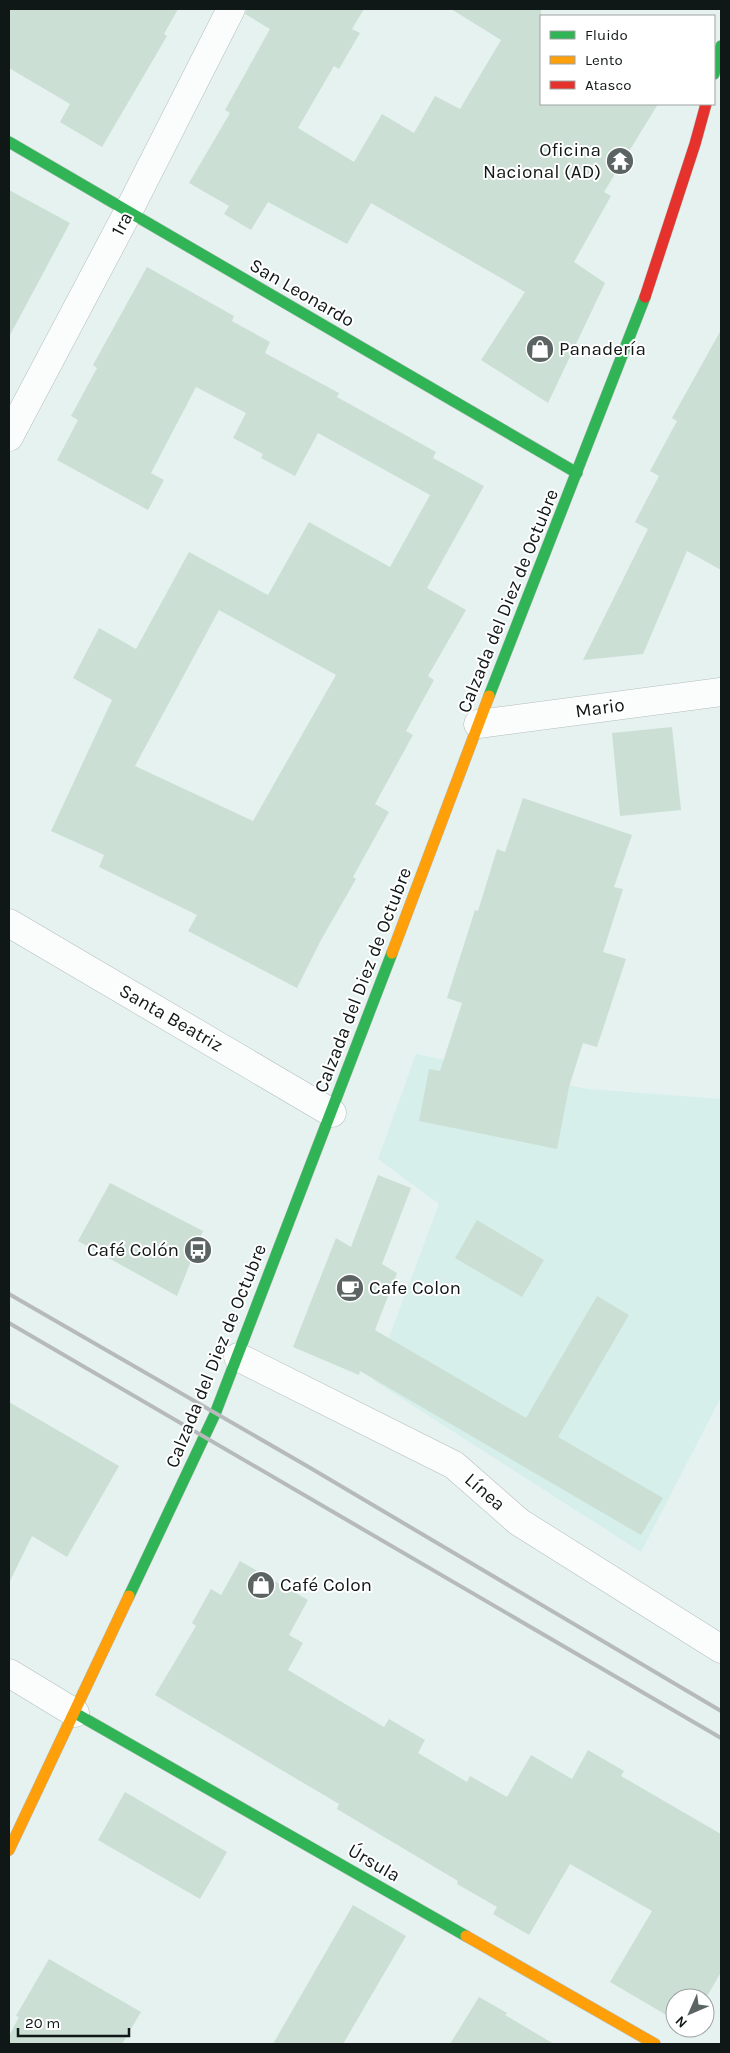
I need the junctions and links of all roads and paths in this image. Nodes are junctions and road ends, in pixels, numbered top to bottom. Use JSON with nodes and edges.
{"nodes":[{"id":1,"x":231,"y":9,"type":"edge"},
{"id":2,"x":721,"y":46,"type":"edge"},
{"id":3,"x":715,"y":70,"type":"edge"},
{"id":4,"x":706,"y":105,"type":"edge"},
{"id":5,"x":9,"y":142,"type":"edge"},
{"id":6,"x":128,"y":212,"type":"junction"},
{"id":7,"x":9,"y":437,"type":"edge"},
{"id":8,"x":577,"y":473,"type":"junction"},
{"id":9,"x":721,"y":692,"type":"edge"},
{"id":10,"x":478,"y":724,"type":"junction"},
{"id":11,"x":9,"y":922,"type":"edge"},
{"id":12,"x":332,"y":1113,"type":"junction"},
{"id":13,"x":238,"y":1357,"type":"junction"},
{"id":14,"x":721,"y":1649,"type":"edge"},
{"id":15,"x":9,"y":1673,"type":"edge"},
{"id":16,"x":75,"y":1713,"type":"junction"},
{"id":17,"x":9,"y":1850,"type":"edge"},
{"id":18,"x":655,"y":2044,"type":"edge"}],
"edges":[{"from":1,"to":6,"type":"street","name":"1ra"},
{"from":2,"to":3,"type":"main road"},
{"from":4,"to":8,"type":"main road","name":"Calzada del Diez de Octubre"},
{"from":5,"to":6,"type":"main road","name":"San Leonardo"},
{"from":6,"to":7,"type":"street","name":"1ra"},
{"from":6,"to":8,"type":"main road","name":"San Leonardo"},
{"from":8,"to":10,"type":"main road","name":"Calzada del Diez de Octubre"},
{"from":9,"to":10,"type":"street","name":"Mario"},
{"from":10,"to":12,"type":"main road","name":"Calzada del Diez de Octubre"},
{"from":11,"to":12,"type":"street","name":"Santa Beatriz"},
{"from":12,"to":13,"type":"main road","name":"Calzada del Diez de Octubre"},
{"from":13,"to":14,"type":"street","name":"Línea"},
{"from":13,"to":16,"type":"main road","name":"Calzada del Diez de Octubre"},
{"from":15,"to":16,"type":"street"},
{"from":16,"to":17,"type":"main road","name":"Calzada del Diez de Octubre"},
{"from":16,"to":18,"type":"main road","name":"Úrsula"}]}
